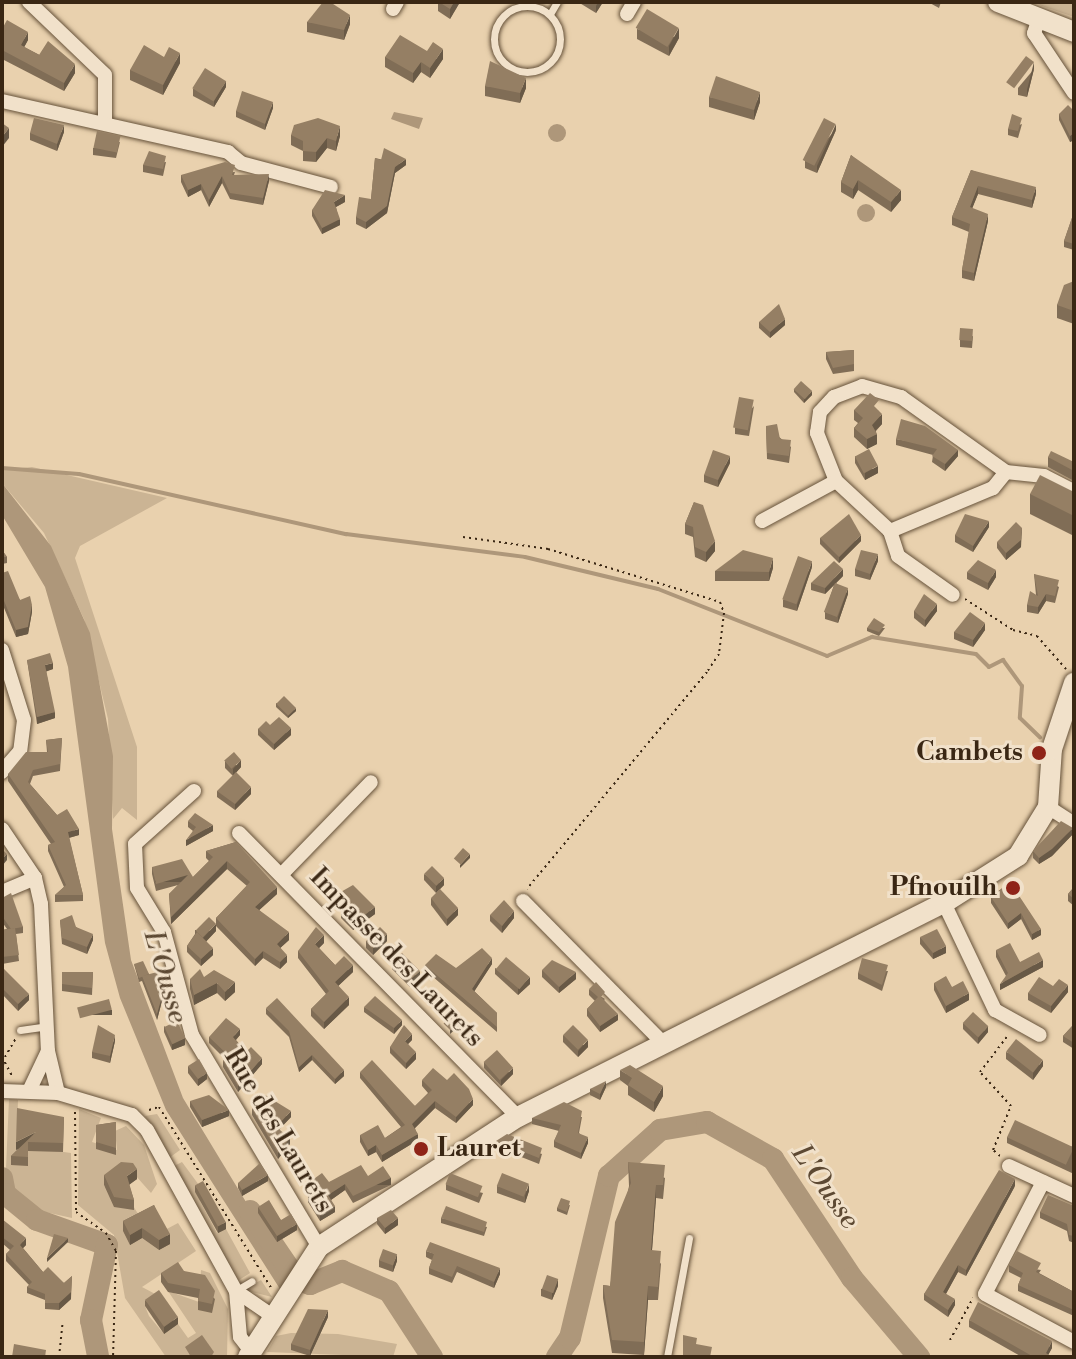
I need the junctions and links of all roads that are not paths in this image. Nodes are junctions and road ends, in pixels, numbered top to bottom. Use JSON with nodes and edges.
{"nodes":[{"id":1,"x":29,"y":2,"type":"edge"},
{"id":2,"x":557,"y":2,"type":"edge"},
{"id":3,"x":998,"y":2,"type":"edge"},
{"id":4,"x":550,"y":14,"type":"junction"},
{"id":5,"x":1038,"y":21,"type":"junction"},
{"id":6,"x":1074,"y":32,"type":"edge"},
{"id":7,"x":1074,"y":93,"type":"edge"},
{"id":8,"x":2,"y":101,"type":"edge"},
{"id":9,"x":105,"y":121,"type":"junction"},
{"id":10,"x":331,"y":187,"type":"dead end"},
{"id":11,"x":1006,"y":472,"type":"junction"},
{"id":12,"x":836,"y":481,"type":"junction"},
{"id":13,"x":1074,"y":491,"type":"edge"},
{"id":14,"x":762,"y":521,"type":"dead end"},
{"id":15,"x":890,"y":531,"type":"junction"},
{"id":16,"x":953,"y":595,"type":"road end"},
{"id":17,"x":2,"y":650,"type":"edge"},
{"id":18,"x":1074,"y":681,"type":"edge"},
{"id":19,"x":2,"y":772,"type":"edge"},
{"id":20,"x":371,"y":782,"type":"dead end"},
{"id":21,"x":194,"y":791,"type":"dead end"},
{"id":22,"x":1048,"y":807,"type":"junction"},
{"id":23,"x":1074,"y":824,"type":"edge"},
{"id":24,"x":2,"y":829,"type":"edge"},
{"id":25,"x":239,"y":833,"type":"dead end"},
{"id":26,"x":281,"y":875,"type":"junction"},
{"id":27,"x":35,"y":878,"type":"junction"},
{"id":28,"x":2,"y":892,"type":"edge"},
{"id":29,"x":523,"y":901,"type":"road end"},
{"id":30,"x":944,"y":903,"type":"junction"},
{"id":31,"x":47,"y":1026,"type":"junction"},
{"id":32,"x":20,"y":1030,"type":"road end"},
{"id":33,"x":1040,"y":1035,"type":"dead end"},
{"id":34,"x":663,"y":1043,"type":"junction"},
{"id":35,"x":48,"y":1051,"type":"junction"},
{"id":36,"x":15,"y":1091,"type":"edge"},
{"id":37,"x":58,"y":1093,"type":"junction"},
{"id":38,"x":518,"y":1117,"type":"junction"},
{"id":39,"x":1009,"y":1166,"type":"road end"},
{"id":40,"x":1043,"y":1182,"type":"junction"},
{"id":41,"x":1074,"y":1196,"type":"edge"},
{"id":42,"x":689,"y":1238,"type":"dead end"},
{"id":43,"x":319,"y":1247,"type":"junction"},
{"id":44,"x":252,"y":1281,"type":"dead end"},
{"id":45,"x":236,"y":1291,"type":"junction"},
{"id":46,"x":279,"y":1302,"type":"junction"},
{"id":47,"x":1074,"y":1342,"type":"edge"},
{"id":48,"x":249,"y":1354,"type":"edge"},
{"id":49,"x":667,"y":1357,"type":"edge"}],
"edges":[{"from":1,"to":9,"type":"street"},
{"from":2,"to":4,"type":"lane"},
{"from":3,"to":5,"type":"street"},
{"from":4,"to":4,"type":"lane"},
{"from":5,"to":6,"type":"street"},
{"from":5,"to":7,"type":"street"},
{"from":8,"to":9,"type":"street"},
{"from":9,"to":10,"type":"street"},
{"from":11,"to":12,"type":"street"},
{"from":11,"to":13,"type":"street"},
{"from":11,"to":15,"type":"street"},
{"from":12,"to":14,"type":"street"},
{"from":12,"to":15,"type":"street"},
{"from":15,"to":16,"type":"street"},
{"from":17,"to":19,"type":"street"},
{"from":18,"to":22,"type":"street"},
{"from":20,"to":26,"type":"street"},
{"from":21,"to":43,"type":"street","name":"Rue des Laurets"},
{"from":22,"to":23,"type":"street"},
{"from":22,"to":30,"type":"street"},
{"from":24,"to":27,"type":"street"},
{"from":25,"to":26,"type":"street","name":"Impasse des Laurets"},
{"from":26,"to":38,"type":"street","name":"Impasse des Laurets"},
{"from":27,"to":28,"type":"street"},
{"from":27,"to":31,"type":"street"},
{"from":29,"to":34,"type":"street"},
{"from":30,"to":33,"type":"street"},
{"from":30,"to":34,"type":"street"},
{"from":31,"to":32,"type":"lane"},
{"from":31,"to":35,"type":"street"},
{"from":34,"to":38,"type":"street"},
{"from":35,"to":36,"type":"street"},
{"from":35,"to":37,"type":"street"},
{"from":36,"to":37,"type":"street"},
{"from":37,"to":45,"type":"street"},
{"from":38,"to":43,"type":"street"},
{"from":39,"to":40,"type":"street"},
{"from":40,"to":41,"type":"street"},
{"from":40,"to":47,"type":"street"},
{"from":42,"to":49,"type":"lane"},
{"from":43,"to":46,"type":"street"},
{"from":44,"to":45,"type":"lane"},
{"from":45,"to":46,"type":"street"},
{"from":45,"to":48,"type":"street"},
{"from":46,"to":48,"type":"street"}]}
